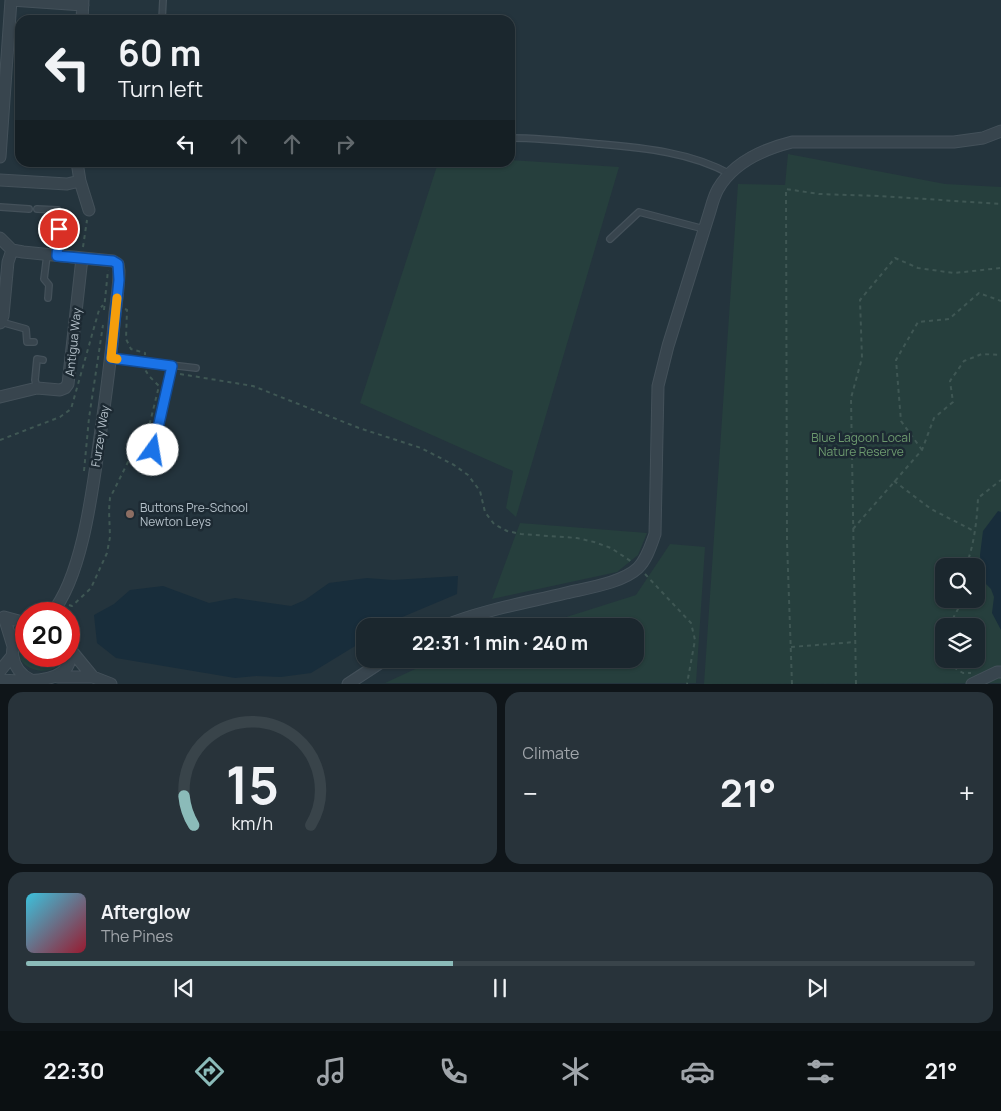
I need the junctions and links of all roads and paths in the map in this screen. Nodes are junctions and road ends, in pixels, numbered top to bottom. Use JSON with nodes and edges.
{"nodes":[{"id":1,"x":12,"y":0,"type":"edge"},
{"id":2,"x":163,"y":0,"type":"edge"},
{"id":3,"x":83,"y":2,"type":"edge"},
{"id":4,"x":82,"y":15,"type":"edge"},
{"id":5,"x":162,"y":15,"type":"edge"},
{"id":6,"x":3,"y":86,"type":"edge"},
{"id":7,"x":1001,"y":131,"type":"edge"},
{"id":8,"x":515,"y":138,"type":"edge"},
{"id":9,"x":0,"y":157,"type":"edge"},
{"id":10,"x":78,"y":167,"type":"edge"},
{"id":11,"x":730,"y":174,"type":"junction"},
{"id":12,"x":0,"y":180,"type":"edge"},
{"id":13,"x":80,"y":181,"type":"junction"},
{"id":14,"x":1001,"y":204,"type":"edge"},
{"id":15,"x":0,"y":207,"type":"edge"},
{"id":16,"x":29,"y":209,"type":"dead end"},
{"id":17,"x":37,"y":209,"type":"dead end"},
{"id":18,"x":89,"y":210,"type":"joint"},
{"id":19,"x":704,"y":229,"type":"junction"},
{"id":20,"x":0,"y":238,"type":"edge"},
{"id":21,"x":610,"y":239,"type":"dead end"},
{"id":22,"x":12,"y":250,"type":"junction"},
{"id":23,"x":52,"y":255,"type":"junction"},
{"id":24,"x":82,"y":258,"type":"junction"},
{"id":25,"x":113,"y":262,"type":"junction"},
{"id":26,"x":1001,"y":268,"type":"edge"},
{"id":27,"x":3,"y":288,"type":"edge"},
{"id":28,"x":48,"y":298,"type":"dead end"},
{"id":29,"x":1001,"y":301,"type":"edge"},
{"id":30,"x":116,"y":311,"type":"junction"},
{"id":31,"x":1,"y":322,"type":"edge"},
{"id":32,"x":103,"y":322,"type":"dead end"},
{"id":33,"x":34,"y":342,"type":"dead end"},
{"id":34,"x":1001,"y":355,"type":"edge"},
{"id":35,"x":111,"y":358,"type":"junction"},
{"id":36,"x":43,"y":360,"type":"dead end"},
{"id":37,"x":144,"y":365,"type":"junction"},
{"id":38,"x":172,"y":366,"type":"junction"},
{"id":39,"x":196,"y":368,"type":"dead end"},
{"id":40,"x":150,"y":369,"type":"dead end"},
{"id":41,"x":171,"y":373,"type":"junction"},
{"id":42,"x":37,"y":388,"type":"junction"},
{"id":43,"x":0,"y":398,"type":"edge"},
{"id":44,"x":922,"y":450,"type":"junction"},
{"id":45,"x":140,"y":463,"type":"junction"},
{"id":46,"x":149,"y":465,"type":"joint"},
{"id":47,"x":84,"y":473,"type":"dead end"},
{"id":48,"x":1001,"y":480,"type":"edge"},
{"id":49,"x":894,"y":481,"type":"junction"},
{"id":50,"x":852,"y":529,"type":"junction"},
{"id":51,"x":974,"y":531,"type":"junction"},
{"id":52,"x":515,"y":534,"type":"dead end"},
{"id":53,"x":969,"y":558,"type":"edge"},
{"id":54,"x":63,"y":602,"type":"edge"},
{"id":55,"x":76,"y":602,"type":"edge"},
{"id":56,"x":2,"y":615,"type":"edge"},
{"id":57,"x":467,"y":618,"type":"edge"},
{"id":58,"x":15,"y":619,"type":"edge"},
{"id":59,"x":855,"y":642,"type":"junction"},
{"id":60,"x":15,"y":644,"type":"edge"},
{"id":61,"x":791,"y":647,"type":"junction"},
{"id":62,"x":13,"y":651,"type":"junction"},
{"id":63,"x":80,"y":659,"type":"edge"},
{"id":64,"x":66,"y":667,"type":"edge"},
{"id":65,"x":372,"y":668,"type":"edge"},
{"id":66,"x":955,"y":668,"type":"edge"},
{"id":67,"x":0,"y":671,"type":"edge"},
{"id":68,"x":1001,"y":672,"type":"edge"},
{"id":69,"x":58,"y":677,"type":"junction"},
{"id":70,"x":93,"y":677,"type":"junction"},
{"id":71,"x":972,"y":678,"type":"edge"},
{"id":72,"x":0,"y":680,"type":"edge"},
{"id":73,"x":33,"y":681,"type":"junction"},
{"id":74,"x":111,"y":684,"type":"edge"},
{"id":75,"x":348,"y":684,"type":"edge"},
{"id":76,"x":792,"y":684,"type":"edge"},
{"id":77,"x":856,"y":684,"type":"edge"}],
"edges":[{"from":1,"to":3,"type":"street"},
{"from":1,"to":6,"type":"street"},
{"from":2,"to":5,"type":"lane"},
{"from":3,"to":4,"type":"street"},
{"from":6,"to":9,"type":"street"},
{"from":7,"to":11,"type":"street"},
{"from":8,"to":11,"type":"lane"},
{"from":10,"to":13,"type":"street"},
{"from":11,"to":19,"type":"street"},
{"from":12,"to":13,"type":"street"},
{"from":13,"to":18,"type":"street"},
{"from":14,"to":61,"type":"path"},
{"from":15,"to":16,"type":"lane"},
{"from":17,"to":23,"type":"lane"},
{"from":18,"to":24,"type":"path"},
{"from":19,"to":21,"type":"lane"},
{"from":19,"to":57,"type":"street"},
{"from":20,"to":22,"type":"street"},
{"from":22,"to":23,"type":"street"},
{"from":22,"to":27,"type":"street"},
{"from":23,"to":24,"type":"street"},
{"from":23,"to":28,"type":"lane"},
{"from":24,"to":25,"type":"street"},
{"from":24,"to":42,"type":"street","name":"Antigua Way"},
{"from":25,"to":30,"type":"street","name":"Furzey Way"},
{"from":25,"to":30,"type":"path"},
{"from":26,"to":50,"type":"path"},
{"from":27,"to":31,"type":"street"},
{"from":29,"to":44,"type":"path"},
{"from":30,"to":35,"type":"street","name":"Furzey Way"},
{"from":30,"to":37,"type":"path"},
{"from":31,"to":33,"type":"lane"},
{"from":32,"to":47,"type":"path"},
{"from":34,"to":44,"type":"path"},
{"from":35,"to":37,"type":"lane"},
{"from":35,"to":54,"type":"street","name":"Furzey Way"},
{"from":36,"to":42,"type":"lane"},
{"from":37,"to":38,"type":"lane"},
{"from":37,"to":40,"type":"path"},
{"from":37,"to":45,"type":"path"},
{"from":38,"to":39,"type":"lane"},
{"from":38,"to":41,"type":"lane"},
{"from":41,"to":46,"type":"lane"},
{"from":41,"to":52,"type":"path"},
{"from":42,"to":43,"type":"street","name":"Antigua Way"},
{"from":44,"to":49,"type":"path"},
{"from":45,"to":46,"type":"path"},
{"from":45,"to":55,"type":"path"},
{"from":48,"to":51,"type":"path"},
{"from":49,"to":50,"type":"path"},
{"from":49,"to":51,"type":"path"},
{"from":50,"to":59,"type":"path"},
{"from":51,"to":53,"type":"path"},
{"from":56,"to":58,"type":"street"},
{"from":56,"to":62,"type":"street"},
{"from":59,"to":61,"type":"path"},
{"from":59,"to":77,"type":"path"},
{"from":60,"to":62,"type":"street"},
{"from":61,"to":76,"type":"path"},
{"from":62,"to":67,"type":"street"},
{"from":62,"to":73,"type":"street"},
{"from":63,"to":70,"type":"street"},
{"from":64,"to":69,"type":"street"},
{"from":65,"to":75,"type":"street"},
{"from":66,"to":71,"type":"path"},
{"from":68,"to":71,"type":"street"},
{"from":69,"to":70,"type":"street"},
{"from":69,"to":73,"type":"street"},
{"from":70,"to":74,"type":"street"},
{"from":72,"to":73,"type":"street"}]}
